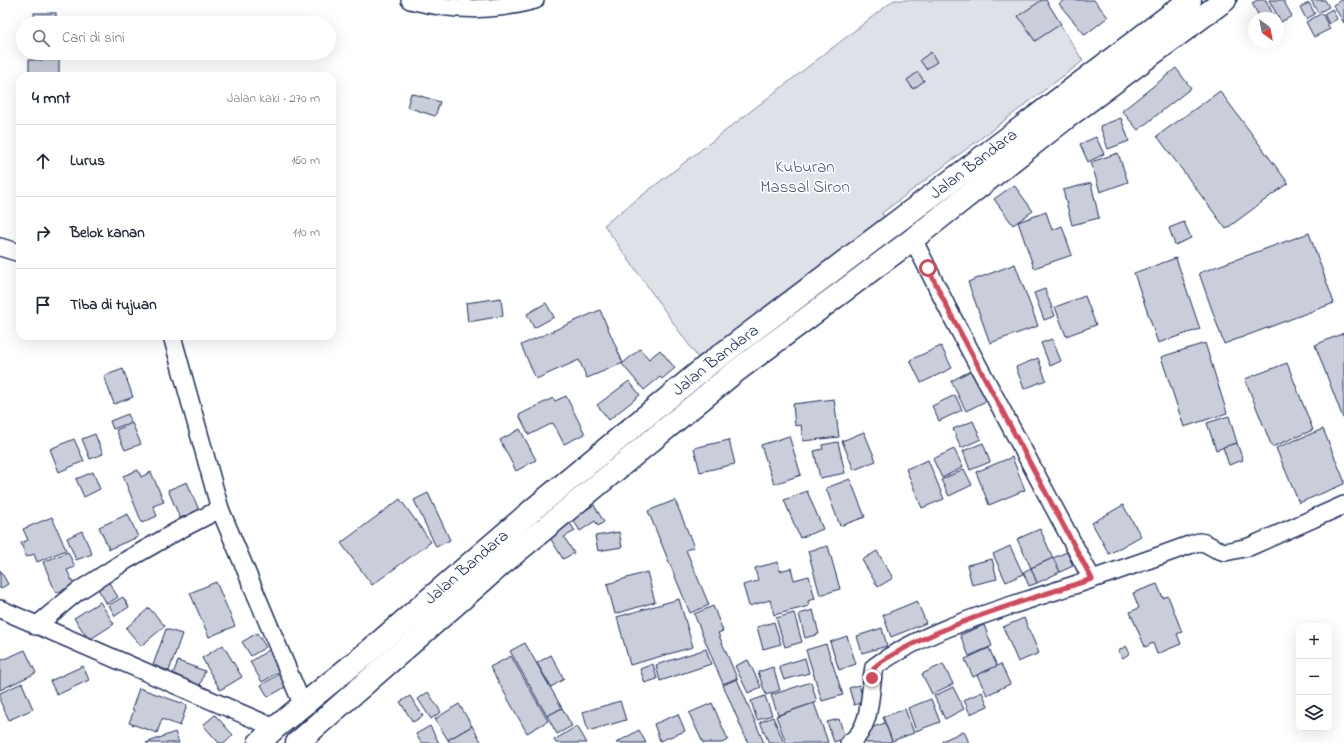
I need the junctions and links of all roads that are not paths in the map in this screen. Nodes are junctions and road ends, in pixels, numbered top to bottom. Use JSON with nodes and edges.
{"nodes":[{"id":1,"x":410,"y":0,"type":"edge"},
{"id":2,"x":535,"y":0,"type":"edge"},
{"id":3,"x":1190,"y":0,"type":"edge"},
{"id":4,"x":1225,"y":0,"type":"edge"},
{"id":5,"x":913,"y":239,"type":"junction"},
{"id":6,"x":0,"y":247,"type":"edge"},
{"id":7,"x":16,"y":252,"type":"edge"},
{"id":8,"x":173,"y":340,"type":"edge"},
{"id":9,"x":1344,"y":505,"type":"edge"},
{"id":10,"x":220,"y":508,"type":"junction"},
{"id":11,"x":1092,"y":579,"type":"junction"},
{"id":12,"x":0,"y":609,"type":"edge"},
{"id":13,"x":36,"y":626,"type":"junction"},
{"id":14,"x":375,"y":660,"type":"junction"},
{"id":15,"x":303,"y":706,"type":"junction"},
{"id":16,"x":275,"y":728,"type":"junction"},
{"id":17,"x":259,"y":743,"type":"edge"},
{"id":18,"x":297,"y":743,"type":"edge"},
{"id":19,"x":849,"y":743,"type":"edge"}],
"edges":[{"from":1,"to":2,"type":"street"},
{"from":3,"to":14,"type":"highway","name":"Jalan Bandara"},
{"from":4,"to":5,"type":"highway","name":"Jalan Bandara"},
{"from":5,"to":11,"type":"street"},
{"from":5,"to":14,"type":"highway","name":"Jalan Bandara"},
{"from":6,"to":7,"type":"street"},
{"from":8,"to":10,"type":"street"},
{"from":9,"to":11,"type":"street"},
{"from":10,"to":13,"type":"street"},
{"from":10,"to":15,"type":"street"},
{"from":11,"to":19,"type":"street"},
{"from":12,"to":13,"type":"street"},
{"from":13,"to":16,"type":"street"},
{"from":14,"to":15,"type":"highway","name":"Jalan Bandara"},
{"from":14,"to":18,"type":"highway","name":"Jalan Bandara"},
{"from":15,"to":16,"type":"highway","name":"Jalan Bandara"},
{"from":16,"to":17,"type":"highway","name":"Jalan Bandara"}]}
